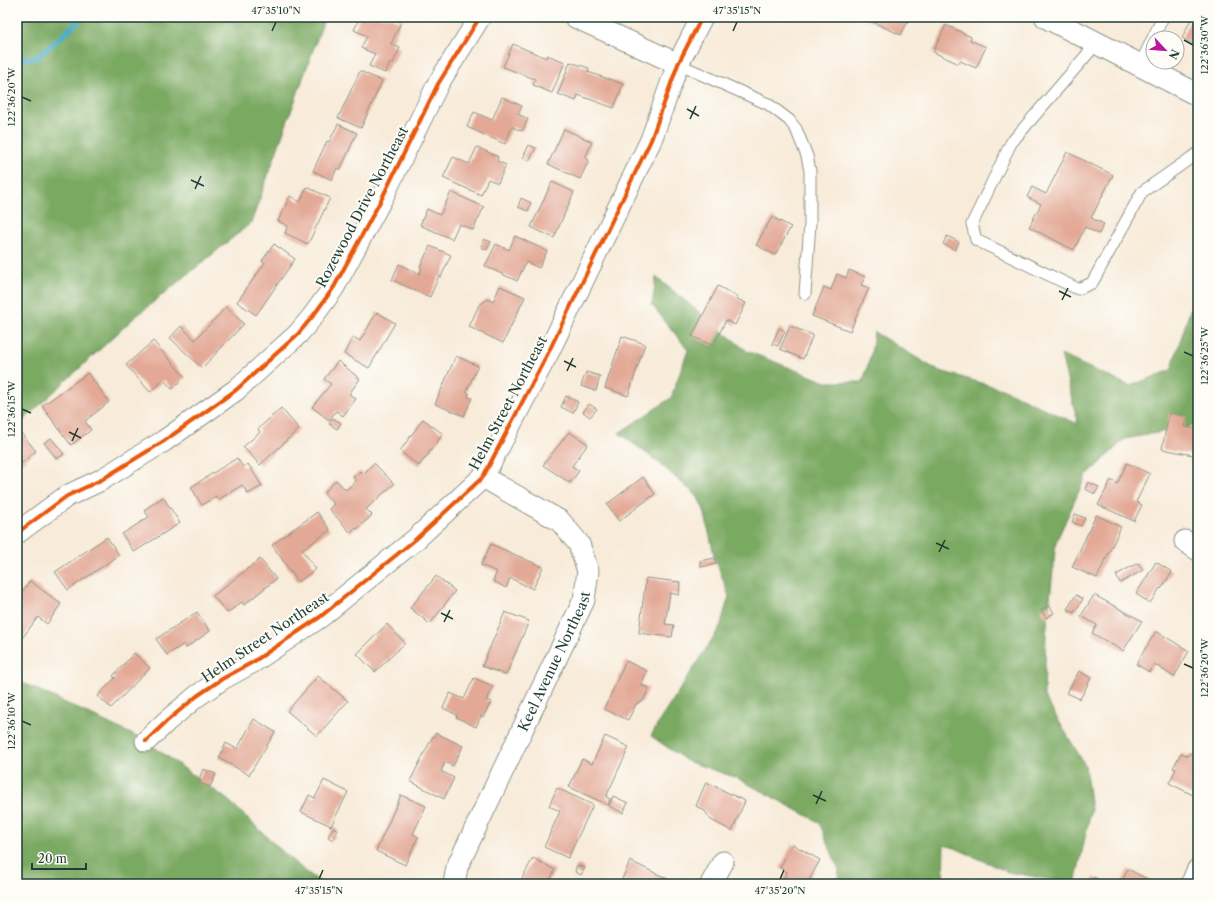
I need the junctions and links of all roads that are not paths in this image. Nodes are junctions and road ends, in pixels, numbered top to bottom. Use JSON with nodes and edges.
{"nodes":[{"id":1,"x":480,"y":17,"type":"edge"},
{"id":2,"x":575,"y":17,"type":"edge"},
{"id":3,"x":702,"y":17,"type":"edge"},
{"id":4,"x":1046,"y":17,"type":"edge"},
{"id":5,"x":1163,"y":17,"type":"edge"},
{"id":6,"x":1097,"y":43,"type":"junction"},
{"id":7,"x":678,"y":64,"type":"junction"},
{"id":8,"x":1140,"y":65,"type":"junction"},
{"id":9,"x":1198,"y":95,"type":"edge"},
{"id":10,"x":1198,"y":153,"type":"edge"},
{"id":11,"x":805,"y":294,"type":"dead end"},
{"id":12,"x":483,"y":477,"type":"junction"},
{"id":13,"x":17,"y":532,"type":"edge"},
{"id":14,"x":146,"y":741,"type":"dead end"},
{"id":15,"x":723,"y":862,"type":"dead end"},
{"id":16,"x":1198,"y":870,"type":"edge"},
{"id":17,"x":454,"y":884,"type":"edge"},
{"id":18,"x":711,"y":884,"type":"edge"},
{"id":19,"x":1192,"y":884,"type":"edge"}],
"edges":[{"from":1,"to":13,"type":"street","name":"Rozewood Drive Northeast"},
{"from":2,"to":7,"type":"street"},
{"from":3,"to":7,"type":"street","name":"Helm Street Northeast"},
{"from":4,"to":6,"type":"main road"},
{"from":5,"to":8,"type":"lane"},
{"from":6,"to":8,"type":"main road"},
{"from":6,"to":10,"type":"lane"},
{"from":7,"to":11,"type":"lane"},
{"from":7,"to":12,"type":"street","name":"Helm Street Northeast"},
{"from":8,"to":9,"type":"main road"},
{"from":12,"to":14,"type":"street","name":"Helm Street Northeast"},
{"from":12,"to":17,"type":"street","name":"Keel Avenue Northeast"},
{"from":15,"to":18,"type":"street"},
{"from":16,"to":19,"type":"main road"}]}
